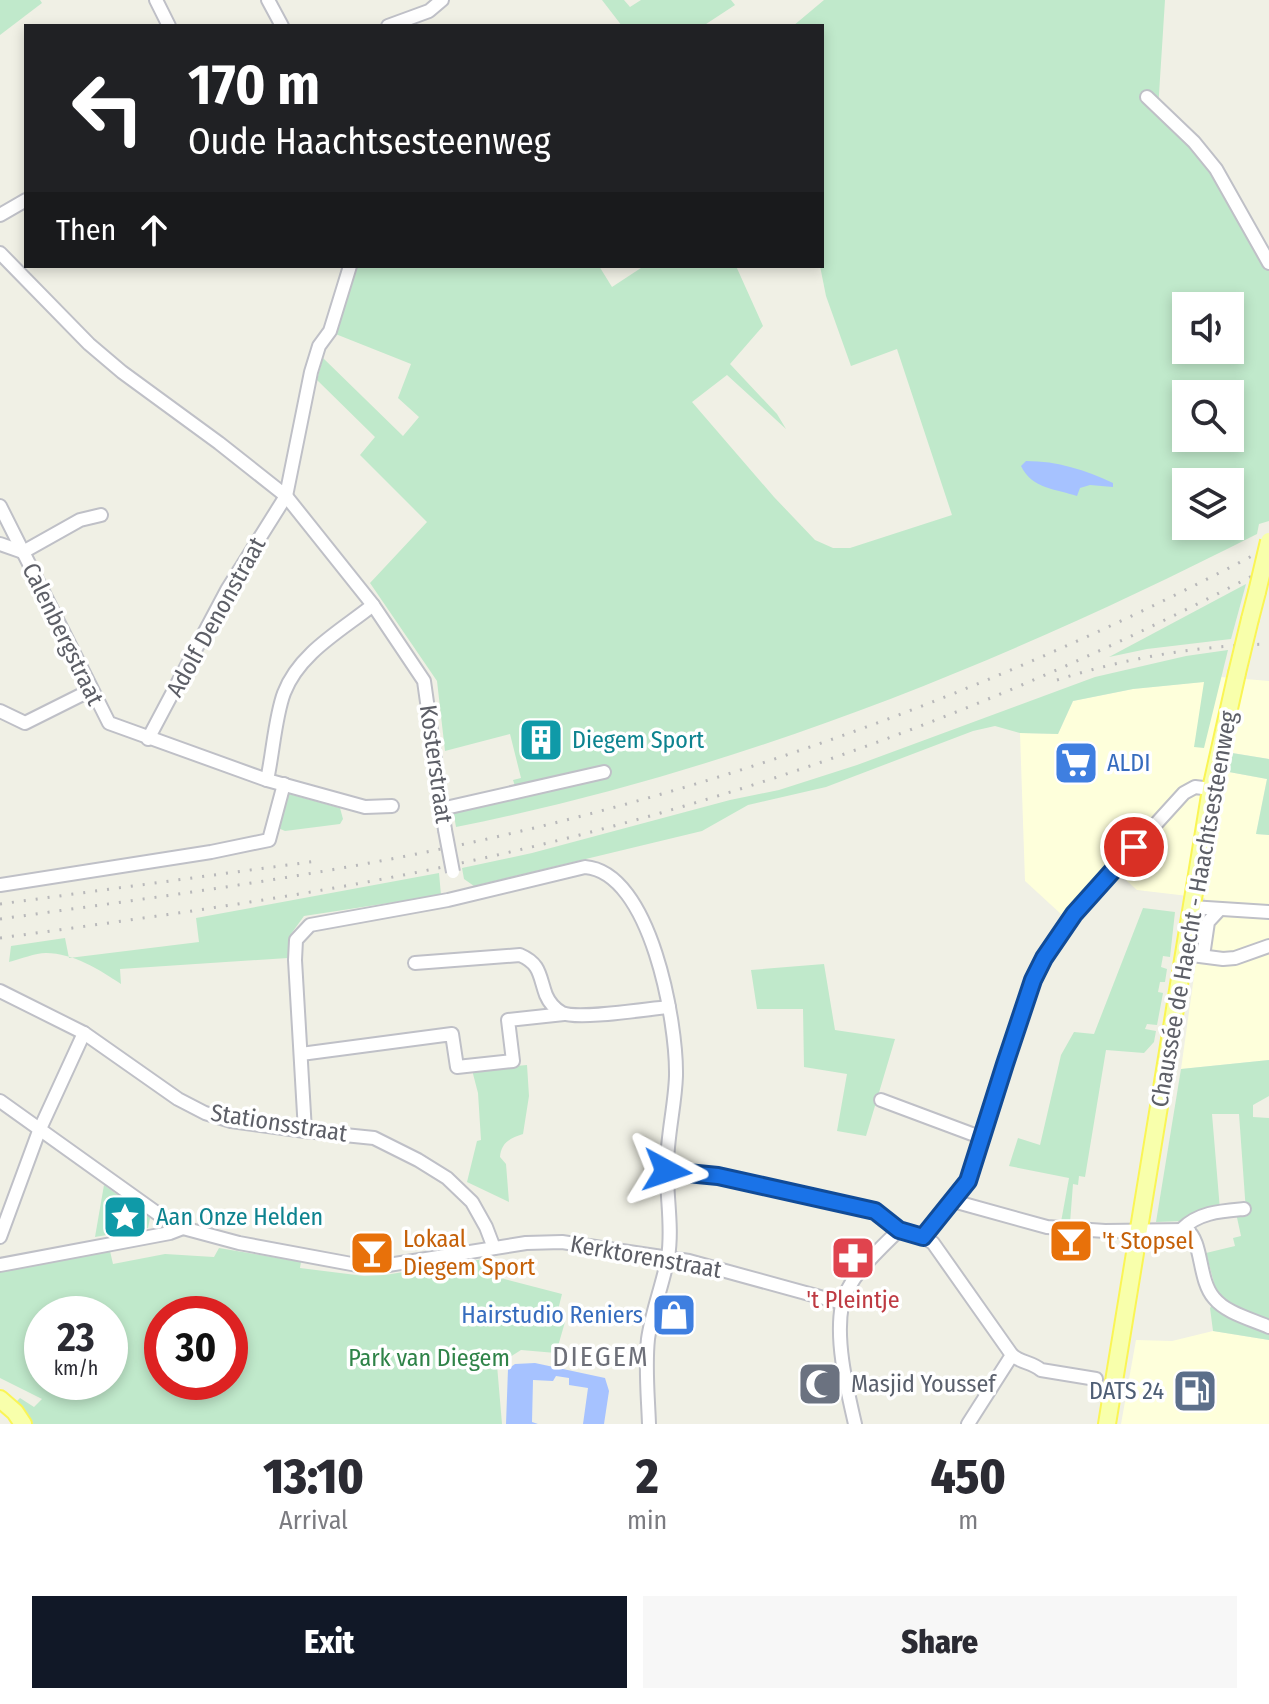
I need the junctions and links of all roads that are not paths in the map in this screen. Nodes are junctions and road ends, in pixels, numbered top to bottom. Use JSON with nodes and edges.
{"nodes":[{"id":1,"x":156,"y":0,"type":"edge"},
{"id":2,"x":268,"y":0,"type":"edge"},
{"id":3,"x":442,"y":0,"type":"edge"},
{"id":4,"x":429,"y":11,"type":"junction"},
{"id":5,"x":168,"y":24,"type":"edge"},
{"id":6,"x":281,"y":24,"type":"edge"},
{"id":7,"x":393,"y":24,"type":"edge"},
{"id":8,"x":425,"y":24,"type":"edge"},
{"id":9,"x":1147,"y":97,"type":"dead end"},
{"id":10,"x":24,"y":201,"type":"edge"},
{"id":11,"x":0,"y":215,"type":"edge"},
{"id":12,"x":0,"y":253,"type":"edge"},
{"id":13,"x":1269,"y":263,"type":"edge"},
{"id":14,"x":349,"y":268,"type":"edge"},
{"id":15,"x":286,"y":496,"type":"junction"},
{"id":16,"x":0,"y":506,"type":"edge"},
{"id":17,"x":101,"y":515,"type":"dead end"},
{"id":18,"x":1269,"y":541,"type":"edge"},
{"id":19,"x":0,"y":544,"type":"edge"},
{"id":20,"x":23,"y":552,"type":"junction"},
{"id":21,"x":373,"y":605,"type":"junction"},
{"id":22,"x":91,"y":690,"type":"junction"},
{"id":23,"x":0,"y":711,"type":"edge"},
{"id":24,"x":148,"y":739,"type":"junction"},
{"id":25,"x":604,"y":772,"type":"dead end"},
{"id":26,"x":267,"y":780,"type":"junction"},
{"id":27,"x":284,"y":784,"type":"junction"},
{"id":28,"x":1211,"y":789,"type":"junction"},
{"id":29,"x":392,"y":806,"type":"dead end"},
{"id":30,"x":441,"y":809,"type":"junction"},
{"id":31,"x":0,"y":885,"type":"edge"},
{"id":32,"x":458,"y":897,"type":"junction"},
{"id":33,"x":1191,"y":907,"type":"junction"},
{"id":34,"x":1220,"y":909,"type":"junction"},
{"id":35,"x":1269,"y":912,"type":"edge"},
{"id":36,"x":1269,"y":946,"type":"edge"},
{"id":37,"x":1184,"y":954,"type":"junction"},
{"id":38,"x":1203,"y":956,"type":"junction"},
{"id":39,"x":415,"y":963,"type":"dead end"},
{"id":40,"x":0,"y":991,"type":"edge"},
{"id":41,"x":669,"y":1007,"type":"junction"},
{"id":42,"x":564,"y":1014,"type":"junction"},
{"id":43,"x":84,"y":1033,"type":"junction"},
{"id":44,"x":301,"y":1054,"type":"junction"},
{"id":45,"x":881,"y":1100,"type":"dead end"},
{"id":46,"x":0,"y":1101,"type":"edge"},
{"id":47,"x":39,"y":1131,"type":"junction"},
{"id":48,"x":305,"y":1131,"type":"junction"},
{"id":49,"x":980,"y":1137,"type":"junction"},
{"id":50,"x":667,"y":1171,"type":"junction"},
{"id":51,"x":953,"y":1201,"type":"junction"},
{"id":52,"x":1244,"y":1209,"type":"dead end"},
{"id":53,"x":183,"y":1228,"type":"junction"},
{"id":54,"x":1182,"y":1229,"type":"junction"},
{"id":55,"x":899,"y":1230,"type":"junction"},
{"id":56,"x":1140,"y":1231,"type":"junction"},
{"id":57,"x":0,"y":1237,"type":"edge"},
{"id":58,"x":923,"y":1237,"type":"junction"},
{"id":59,"x":494,"y":1248,"type":"junction"},
{"id":60,"x":668,"y":1258,"type":"junction"},
{"id":61,"x":0,"y":1265,"type":"edge"},
{"id":62,"x":842,"y":1303,"type":"junction"},
{"id":63,"x":1269,"y":1327,"type":"edge"},
{"id":64,"x":1012,"y":1355,"type":"junction"},
{"id":65,"x":1096,"y":1379,"type":"dead end"},
{"id":66,"x":0,"y":1399,"type":"edge"},
{"id":67,"x":23,"y":1424,"type":"edge"},
{"id":68,"x":649,"y":1424,"type":"edge"},
{"id":69,"x":855,"y":1424,"type":"edge"},
{"id":70,"x":968,"y":1424,"type":"edge"},
{"id":71,"x":1107,"y":1424,"type":"edge"}],
"edges":[{"from":1,"to":5,"type":"street"},
{"from":2,"to":6,"type":"street"},
{"from":3,"to":4,"type":"street"},
{"from":4,"to":7,"type":"street"},
{"from":4,"to":8,"type":"street"},
{"from":9,"to":13,"type":"street"},
{"from":10,"to":11,"type":"street"},
{"from":12,"to":15,"type":"street","name":"Kosterstraat"},
{"from":14,"to":15,"type":"street"},
{"from":15,"to":21,"type":"street","name":"Kosterstraat"},
{"from":15,"to":24,"type":"street","name":"Adolf Denonstraat"},
{"from":16,"to":20,"type":"street","name":"Calenbergstraat"},
{"from":17,"to":20,"type":"street"},
{"from":18,"to":28,"type":"main road","name":"Chaussée de Haecht - Haachtsesteenweg","bridge":true},
{"from":19,"to":20,"type":"street"},
{"from":20,"to":22,"type":"street","name":"Calenbergstraat"},
{"from":21,"to":26,"type":"street"},
{"from":21,"to":30,"type":"street","name":"Kosterstraat"},
{"from":22,"to":23,"type":"street"},
{"from":22,"to":24,"type":"street","name":"Calenbergstraat"},
{"from":24,"to":26,"type":"street","name":"Calenbergstraat"},
{"from":25,"to":30,"type":"street"},
{"from":26,"to":27,"type":"street","name":"Calenbergstraat"},
{"from":27,"to":29,"type":"street","name":"Calenbergstraat"},
{"from":27,"to":31,"type":"street"},
{"from":28,"to":33,"type":"main road","name":"Chaussée de Haecht - Haachtsesteenweg"},
{"from":28,"to":49,"type":"street"},
{"from":30,"to":32,"type":"street","name":"Kosterstraat","bridge":true},
{"from":32,"to":41,"type":"street"},
{"from":32,"to":44,"type":"street"},
{"from":33,"to":34,"type":"street"},
{"from":33,"to":37,"type":"main road","name":"Chaussée de Haecht - Haachtsesteenweg"},
{"from":34,"to":35,"type":"street"},
{"from":34,"to":38,"type":"street"},
{"from":36,"to":38,"type":"street"},
{"from":37,"to":38,"type":"street"},
{"from":37,"to":56,"type":"main road","name":"Chaussée de Haecht - Haachtsesteenweg"},
{"from":39,"to":42,"type":"street"},
{"from":40,"to":43,"type":"street","name":"Stationsstraat"},
{"from":41,"to":42,"type":"street"},
{"from":41,"to":50,"type":"street"},
{"from":42,"to":44,"type":"street"},
{"from":43,"to":47,"type":"street"},
{"from":43,"to":48,"type":"street","name":"Stationsstraat"},
{"from":44,"to":48,"type":"street"},
{"from":45,"to":49,"type":"street"},
{"from":46,"to":47,"type":"street"},
{"from":47,"to":53,"type":"street"},
{"from":47,"to":57,"type":"street"},
{"from":48,"to":59,"type":"street","name":"Stationsstraat"},
{"from":49,"to":51,"type":"street"},
{"from":50,"to":55,"type":"street"},
{"from":50,"to":60,"type":"street"},
{"from":51,"to":56,"type":"street"},
{"from":51,"to":58,"type":"street"},
{"from":52,"to":54,"type":"street"},
{"from":53,"to":59,"type":"street","name":"Kerktorenstraat"},
{"from":53,"to":61,"type":"street"},
{"from":54,"to":56,"type":"street"},
{"from":54,"to":63,"type":"street"},
{"from":55,"to":58,"type":"street"},
{"from":55,"to":62,"type":"street"},
{"from":56,"to":71,"type":"main road","name":"Chaussée de Haecht - Haachtsesteenweg"},
{"from":58,"to":64,"type":"street"},
{"from":59,"to":60,"type":"street","name":"Kerktorenstraat"},
{"from":60,"to":62,"type":"street","name":"Kerktorenstraat"},
{"from":60,"to":68,"type":"street"},
{"from":62,"to":69,"type":"street"},
{"from":64,"to":65,"type":"street"},
{"from":64,"to":70,"type":"street"},
{"from":66,"to":67,"type":"main road"}]}
